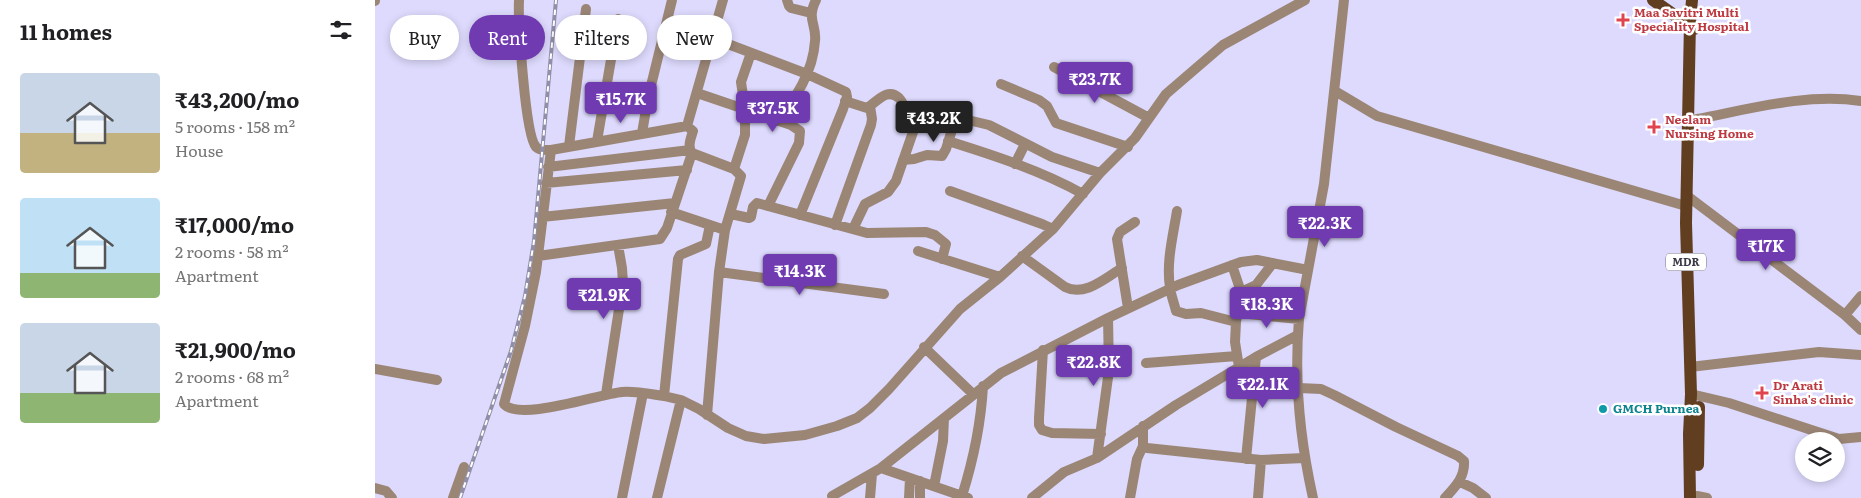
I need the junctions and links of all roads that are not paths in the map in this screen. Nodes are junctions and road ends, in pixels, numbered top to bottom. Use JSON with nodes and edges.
{"nodes":[{"id":1,"x":519,"y":0,"type":"edge"},
{"id":2,"x":672,"y":0,"type":"edge"},
{"id":3,"x":723,"y":0,"type":"edge"},
{"id":4,"x":787,"y":0,"type":"edge"},
{"id":5,"x":816,"y":0,"type":"edge"},
{"id":6,"x":1302,"y":0,"type":"edge"},
{"id":7,"x":1344,"y":0,"type":"edge"},
{"id":8,"x":1653,"y":0,"type":"edge"},
{"id":9,"x":1692,"y":0,"type":"edge"},
{"id":10,"x":1699,"y":0,"type":"edge"},
{"id":11,"x":586,"y":9,"type":"dead end"},
{"id":12,"x":811,"y":13,"type":"junction"},
{"id":13,"x":719,"y":15,"type":"edge"},
{"id":14,"x":1693,"y":29,"type":"junction"},
{"id":15,"x":732,"y":46,"type":"edge"},
{"id":16,"x":751,"y":53,"type":"junction"},
{"id":17,"x":611,"y":60,"type":"edge"},
{"id":18,"x":706,"y":60,"type":"edge"},
{"id":19,"x":1054,"y":67,"type":"dead end"},
{"id":20,"x":807,"y":74,"type":"junction"},
{"id":21,"x":1001,"y":84,"type":"dead end"},
{"id":22,"x":1335,"y":91,"type":"junction"},
{"id":23,"x":697,"y":93,"type":"junction"},
{"id":24,"x":845,"y":101,"type":"junction"},
{"id":25,"x":1861,"y":101,"type":"edge"},
{"id":26,"x":871,"y":106,"type":"junction"},
{"id":27,"x":921,"y":109,"type":"junction"},
{"id":28,"x":745,"y":110,"type":"junction"},
{"id":29,"x":956,"y":117,"type":"junction"},
{"id":30,"x":1149,"y":118,"type":"junction"},
{"id":31,"x":1697,"y":118,"type":"junction"},
{"id":32,"x":777,"y":121,"type":"junction"},
{"id":33,"x":687,"y":126,"type":"junction"},
{"id":34,"x":642,"y":133,"type":"junction"},
{"id":35,"x":597,"y":141,"type":"junction"},
{"id":36,"x":948,"y":142,"type":"junction"},
{"id":37,"x":1025,"y":144,"type":"junction"},
{"id":38,"x":569,"y":146,"type":"junction"},
{"id":39,"x":1128,"y":147,"type":"junction"},
{"id":40,"x":551,"y":150,"type":"junction"},
{"id":41,"x":691,"y":152,"type":"junction"},
{"id":42,"x":903,"y":160,"type":"junction"},
{"id":43,"x":1015,"y":164,"type":"junction"},
{"id":44,"x":548,"y":167,"type":"junction"},
{"id":45,"x":735,"y":169,"type":"junction"},
{"id":46,"x":687,"y":170,"type":"junction"},
{"id":47,"x":1100,"y":174,"type":"junction"},
{"id":48,"x":546,"y":183,"type":"junction"},
{"id":49,"x":950,"y":191,"type":"dead end"},
{"id":50,"x":1083,"y":194,"type":"junction"},
{"id":51,"x":1689,"y":200,"type":"junction"},
{"id":52,"x":768,"y":206,"type":"junction"},
{"id":53,"x":673,"y":208,"type":"junction"},
{"id":54,"x":1177,"y":211,"type":"dead end"},
{"id":55,"x":731,"y":214,"type":"junction"},
{"id":56,"x":800,"y":216,"type":"junction"},
{"id":57,"x":542,"y":217,"type":"junction"},
{"id":58,"x":1135,"y":222,"type":"dead end"},
{"id":59,"x":835,"y":224,"type":"junction"},
{"id":60,"x":710,"y":225,"type":"junction"},
{"id":61,"x":853,"y":229,"type":"junction"},
{"id":62,"x":1053,"y":229,"type":"junction"},
{"id":63,"x":725,"y":230,"type":"junction"},
{"id":64,"x":618,"y":246,"type":"junction"},
{"id":65,"x":918,"y":251,"type":"dead end"},
{"id":66,"x":538,"y":256,"type":"junction"},
{"id":67,"x":1022,"y":256,"type":"junction"},
{"id":68,"x":942,"y":259,"type":"junction"},
{"id":69,"x":1273,"y":263,"type":"junction"},
{"id":70,"x":1232,"y":265,"type":"junction"},
{"id":71,"x":1122,"y":268,"type":"junction"},
{"id":72,"x":1308,"y":270,"type":"junction"},
{"id":73,"x":719,"y":272,"type":"junction"},
{"id":74,"x":1000,"y":277,"type":"junction"},
{"id":75,"x":1170,"y":289,"type":"junction"},
{"id":76,"x":1241,"y":292,"type":"junction"},
{"id":77,"x":884,"y":294,"type":"dead end"},
{"id":78,"x":1861,"y":296,"type":"edge"},
{"id":79,"x":1129,"y":308,"type":"junction"},
{"id":80,"x":1845,"y":315,"type":"junction"},
{"id":81,"x":1237,"y":317,"type":"junction"},
{"id":82,"x":1108,"y":318,"type":"junction"},
{"id":83,"x":1299,"y":320,"type":"junction"},
{"id":84,"x":1861,"y":330,"type":"edge"},
{"id":85,"x":1298,"y":335,"type":"junction"},
{"id":86,"x":924,"y":347,"type":"junction"},
{"id":87,"x":1043,"y":350,"type":"junction"},
{"id":88,"x":1861,"y":355,"type":"edge"},
{"id":89,"x":1237,"y":356,"type":"junction"},
{"id":90,"x":1256,"y":357,"type":"junction"},
{"id":91,"x":1147,"y":364,"type":"dead end"},
{"id":92,"x":1239,"y":367,"type":"junction"},
{"id":93,"x":1694,"y":367,"type":"junction"},
{"id":94,"x":375,"y":369,"type":"edge"},
{"id":95,"x":437,"y":380,"type":"dead end"},
{"id":96,"x":983,"y":386,"type":"junction"},
{"id":97,"x":1299,"y":388,"type":"junction"},
{"id":98,"x":643,"y":393,"type":"junction"},
{"id":99,"x":606,"y":394,"type":"junction"},
{"id":100,"x":973,"y":394,"type":"junction"},
{"id":101,"x":1695,"y":395,"type":"junction"},
{"id":102,"x":664,"y":396,"type":"junction"},
{"id":103,"x":681,"y":400,"type":"junction"},
{"id":104,"x":707,"y":415,"type":"junction"},
{"id":105,"x":944,"y":418,"type":"junction"},
{"id":106,"x":1143,"y":426,"type":"junction"},
{"id":107,"x":1101,"y":434,"type":"junction"},
{"id":108,"x":1861,"y":437,"type":"edge"},
{"id":109,"x":1143,"y":446,"type":"junction"},
{"id":110,"x":1097,"y":458,"type":"junction"},
{"id":111,"x":1246,"y":458,"type":"junction"},
{"id":112,"x":1304,"y":458,"type":"junction"},
{"id":113,"x":1261,"y":460,"type":"junction"},
{"id":114,"x":463,"y":467,"type":"dead end"},
{"id":115,"x":881,"y":468,"type":"junction"},
{"id":116,"x":872,"y":474,"type":"junction"},
{"id":117,"x":915,"y":480,"type":"junction"},
{"id":118,"x":1460,"y":482,"type":"junction"},
{"id":119,"x":934,"y":486,"type":"junction"},
{"id":120,"x":375,"y":488,"type":"edge"},
{"id":121,"x":832,"y":496,"type":"dead end"},
{"id":122,"x":965,"y":497,"type":"edge"},
{"id":123,"x":392,"y":498,"type":"edge"},
{"id":124,"x":453,"y":498,"type":"edge"},
{"id":125,"x":622,"y":498,"type":"edge"},
{"id":126,"x":657,"y":498,"type":"edge"},
{"id":127,"x":870,"y":498,"type":"edge"},
{"id":128,"x":909,"y":498,"type":"edge"},
{"id":129,"x":920,"y":498,"type":"edge"},
{"id":130,"x":1032,"y":498,"type":"edge"},
{"id":131,"x":1130,"y":498,"type":"edge"},
{"id":132,"x":1258,"y":498,"type":"edge"},
{"id":133,"x":1313,"y":498,"type":"edge"},
{"id":134,"x":1445,"y":498,"type":"edge"},
{"id":135,"x":1486,"y":498,"type":"edge"},
{"id":136,"x":1698,"y":498,"type":"edge"}],
"edges":[{"from":1,"to":40,"type":"street"},
{"from":2,"to":34,"type":"street"},
{"from":3,"to":13,"type":"street"},
{"from":4,"to":12,"type":"street"},
{"from":5,"to":12,"type":"street"},
{"from":6,"to":30,"type":"street"},
{"from":7,"to":22,"type":"street"},
{"from":8,"to":14,"type":"main road"},
{"from":9,"to":14,"type":"main road","number":"MDR"},
{"from":10,"to":14,"type":"main road","number":"MDR"},
{"from":11,"to":38,"type":"street"},
{"from":12,"to":20,"type":"street"},
{"from":14,"to":31,"type":"main road","number":"MDR"},
{"from":14,"to":51,"type":"main road","number":"MDR"},
{"from":15,"to":16,"type":"street"},
{"from":16,"to":20,"type":"street"},
{"from":16,"to":28,"type":"street"},
{"from":17,"to":35,"type":"street"},
{"from":18,"to":23,"type":"street"},
{"from":19,"to":30,"type":"street"},
{"from":20,"to":24,"type":"street"},
{"from":20,"to":32,"type":"street"},
{"from":21,"to":39,"type":"street"},
{"from":22,"to":51,"type":"street"},
{"from":22,"to":72,"type":"street"},
{"from":23,"to":28,"type":"street"},
{"from":23,"to":33,"type":"street"},
{"from":24,"to":26,"type":"street"},
{"from":24,"to":56,"type":"street"},
{"from":25,"to":31,"type":"street"},
{"from":26,"to":27,"type":"street"},
{"from":26,"to":59,"type":"street"},
{"from":27,"to":29,"type":"street"},
{"from":27,"to":42,"type":"street"},
{"from":28,"to":32,"type":"street"},
{"from":28,"to":45,"type":"street"},
{"from":29,"to":36,"type":"street"},
{"from":29,"to":37,"type":"street"},
{"from":30,"to":39,"type":"street"},
{"from":31,"to":51,"type":"main road","number":"MDR"},
{"from":32,"to":52,"type":"street"},
{"from":33,"to":34,"type":"street"},
{"from":33,"to":41,"type":"street"},
{"from":34,"to":35,"type":"street"},
{"from":35,"to":38,"type":"street"},
{"from":36,"to":42,"type":"street"},
{"from":36,"to":43,"type":"street"},
{"from":37,"to":43,"type":"street"},
{"from":37,"to":47,"type":"street"},
{"from":38,"to":40,"type":"street"},
{"from":39,"to":47,"type":"street"},
{"from":40,"to":44,"type":"street"},
{"from":41,"to":44,"type":"street"},
{"from":41,"to":45,"type":"street"},
{"from":41,"to":46,"type":"street"},
{"from":42,"to":61,"type":"street"},
{"from":43,"to":50,"type":"street"},
{"from":44,"to":48,"type":"street"},
{"from":45,"to":55,"type":"street"},
{"from":46,"to":48,"type":"street"},
{"from":46,"to":53,"type":"street"},
{"from":47,"to":50,"type":"street"},
{"from":48,"to":57,"type":"street"},
{"from":49,"to":62,"type":"street"},
{"from":50,"to":62,"type":"street"},
{"from":51,"to":80,"type":"street"},
{"from":51,"to":93,"type":"main road","number":"MDR"},
{"from":52,"to":55,"type":"street"},
{"from":52,"to":56,"type":"street"},
{"from":53,"to":57,"type":"street"},
{"from":53,"to":60,"type":"street"},
{"from":53,"to":64,"type":"street"},
{"from":54,"to":75,"type":"street"},
{"from":55,"to":63,"type":"street"},
{"from":56,"to":59,"type":"street"},
{"from":57,"to":66,"type":"street"},
{"from":58,"to":71,"type":"street"},
{"from":59,"to":61,"type":"street"},
{"from":60,"to":63,"type":"street"},
{"from":60,"to":102,"type":"street"},
{"from":61,"to":68,"type":"street"},
{"from":62,"to":67,"type":"street"},
{"from":63,"to":73,"type":"street"},
{"from":64,"to":66,"type":"street"},
{"from":64,"to":99,"type":"street"},
{"from":65,"to":68,"type":"street"},
{"from":66,"to":99,"type":"street"},
{"from":67,"to":71,"type":"street"},
{"from":67,"to":74,"type":"street"},
{"from":68,"to":74,"type":"street"},
{"from":69,"to":70,"type":"street"},
{"from":69,"to":72,"type":"street"},
{"from":69,"to":76,"type":"street"},
{"from":70,"to":75,"type":"street"},
{"from":70,"to":76,"type":"street"},
{"from":71,"to":79,"type":"street"},
{"from":72,"to":83,"type":"street"},
{"from":73,"to":77,"type":"street"},
{"from":73,"to":104,"type":"street"},
{"from":74,"to":86,"type":"street"},
{"from":75,"to":79,"type":"street"},
{"from":75,"to":81,"type":"street"},
{"from":76,"to":81,"type":"street"},
{"from":78,"to":80,"type":"street"},
{"from":79,"to":82,"type":"street"},
{"from":80,"to":84,"type":"street"},
{"from":81,"to":83,"type":"street"},
{"from":81,"to":89,"type":"street"},
{"from":82,"to":87,"type":"street"},
{"from":82,"to":107,"type":"street"},
{"from":83,"to":85,"type":"street"},
{"from":85,"to":90,"type":"street"},
{"from":85,"to":97,"type":"street"},
{"from":86,"to":100,"type":"street"},
{"from":86,"to":104,"type":"street"},
{"from":87,"to":96,"type":"street"},
{"from":87,"to":107,"type":"street"},
{"from":88,"to":93,"type":"street"},
{"from":89,"to":91,"type":"street"},
{"from":89,"to":92,"type":"street"},
{"from":90,"to":92,"type":"street"},
{"from":90,"to":111,"type":"street"},
{"from":92,"to":106,"type":"street"},
{"from":93,"to":101,"type":"main road","number":"MDR"},
{"from":94,"to":95,"type":"street"},
{"from":96,"to":100,"type":"street"},
{"from":96,"to":122,"type":"street"},
{"from":97,"to":112,"type":"street"},
{"from":97,"to":118,"type":"street"},
{"from":98,"to":99,"type":"street"},
{"from":98,"to":102,"type":"street"},
{"from":98,"to":125,"type":"street"},
{"from":100,"to":105,"type":"street"},
{"from":101,"to":108,"type":"street"},
{"from":101,"to":136,"type":"main road","number":"MDR"},
{"from":102,"to":103,"type":"street"},
{"from":103,"to":104,"type":"street"},
{"from":103,"to":126,"type":"street"},
{"from":105,"to":115,"type":"street"},
{"from":105,"to":119,"type":"street"},
{"from":106,"to":109,"type":"street"},
{"from":106,"to":110,"type":"street"},
{"from":107,"to":110,"type":"street"},
{"from":109,"to":111,"type":"street"},
{"from":109,"to":131,"type":"street"},
{"from":110,"to":130,"type":"street"},
{"from":111,"to":113,"type":"street"},
{"from":112,"to":113,"type":"street"},
{"from":112,"to":133,"type":"street"},
{"from":113,"to":132,"type":"street"},
{"from":114,"to":124,"type":"street"},
{"from":115,"to":116,"type":"street"},
{"from":115,"to":117,"type":"street"},
{"from":116,"to":121,"type":"street"},
{"from":116,"to":127,"type":"street"},
{"from":117,"to":119,"type":"street"},
{"from":117,"to":128,"type":"street"},
{"from":117,"to":129,"type":"street"},
{"from":118,"to":134,"type":"street"},
{"from":118,"to":135,"type":"street"},
{"from":119,"to":122,"type":"street"},
{"from":120,"to":123,"type":"street"}]}
